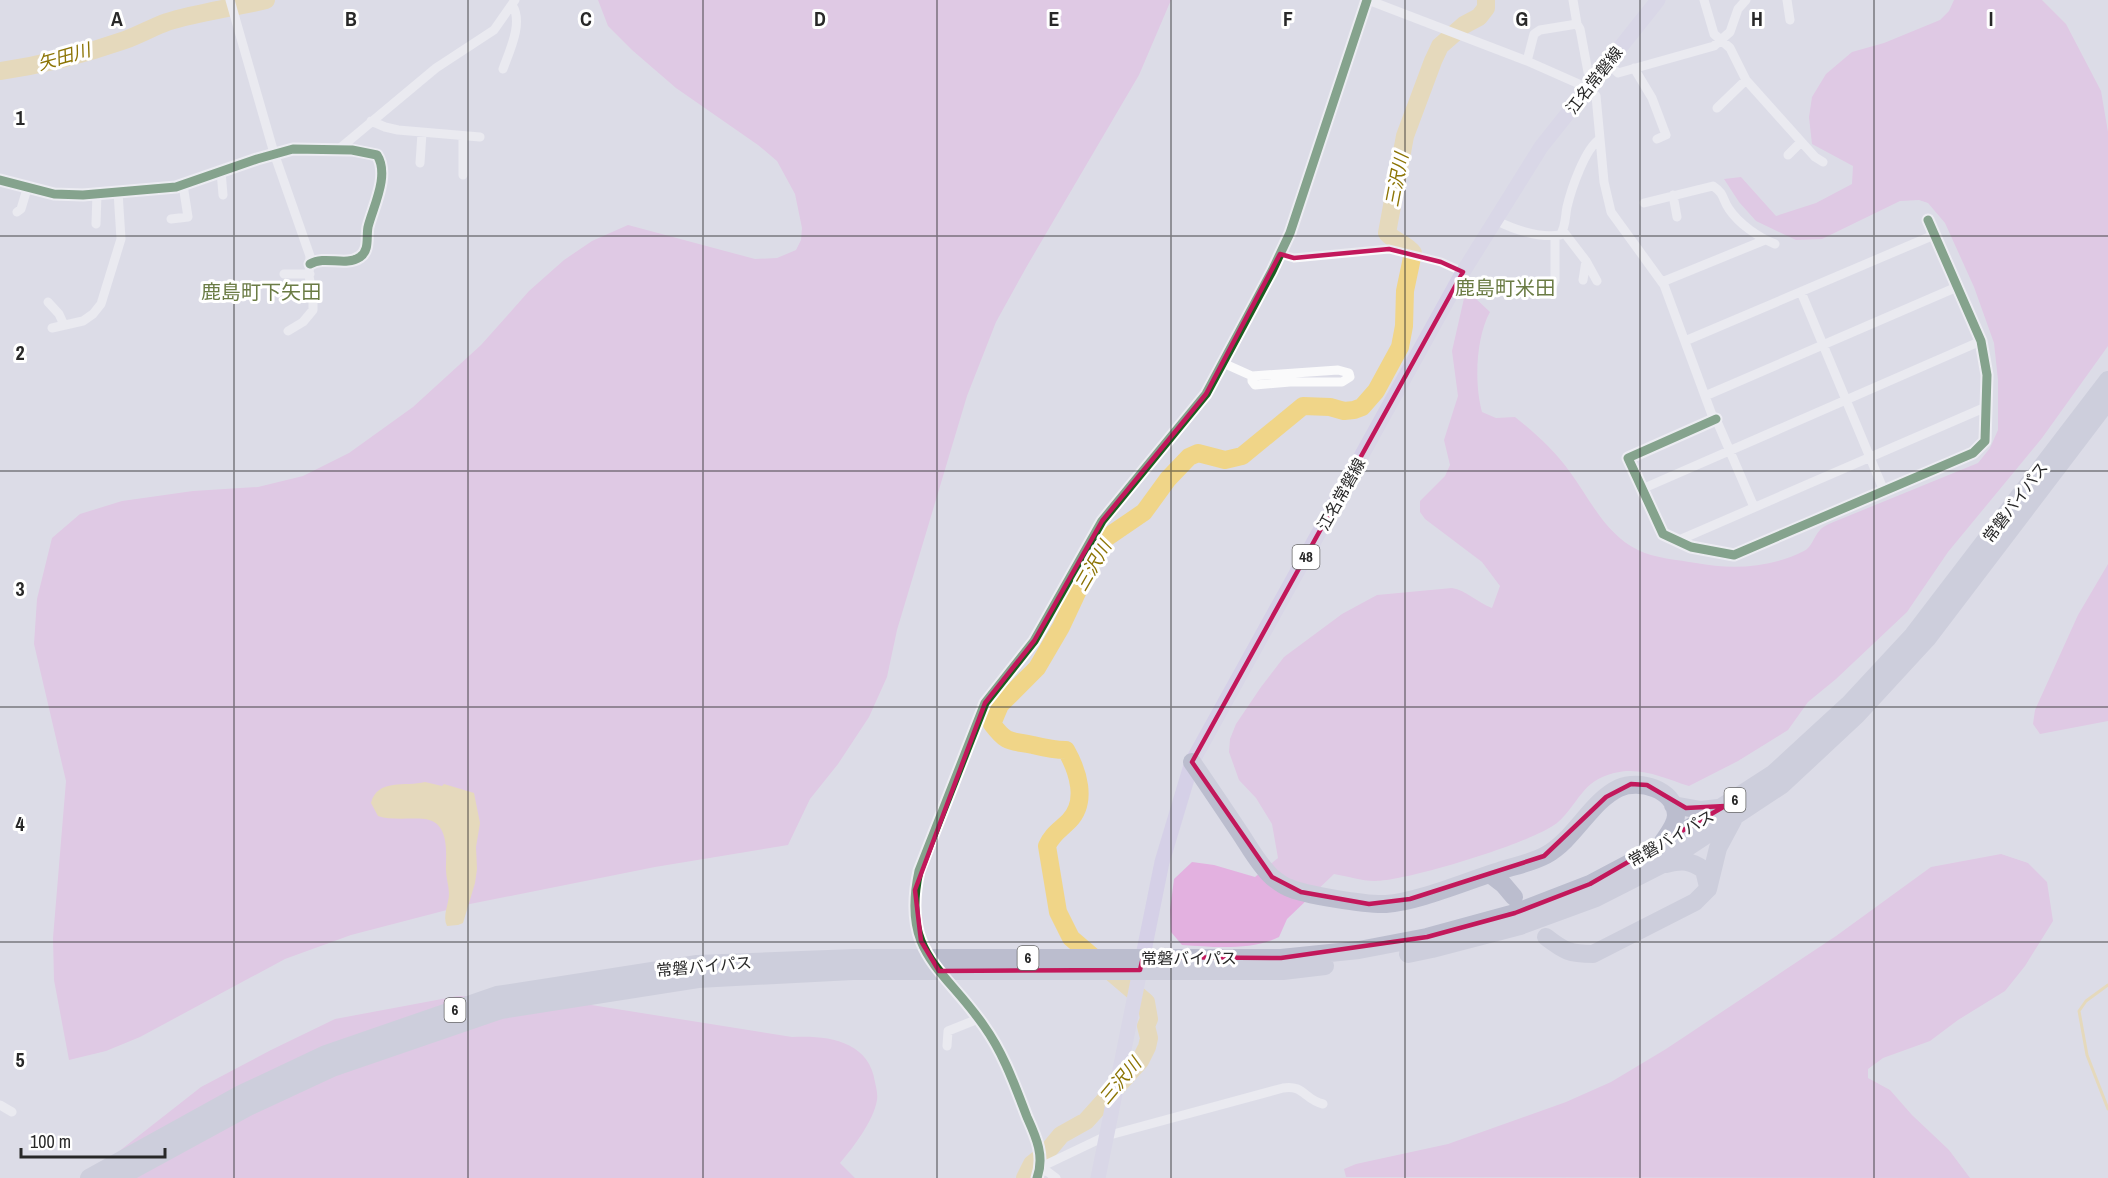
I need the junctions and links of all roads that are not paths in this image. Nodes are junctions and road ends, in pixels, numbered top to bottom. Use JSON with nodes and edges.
{"nodes":[{"id":1,"x":230,"y":0,"type":"edge"},
{"id":2,"x":1367,"y":0,"type":"edge"},
{"id":3,"x":1573,"y":0,"type":"edge"},
{"id":4,"x":1704,"y":0,"type":"edge"},
{"id":5,"x":1746,"y":0,"type":"edge"},
{"id":6,"x":1787,"y":0,"type":"edge"},
{"id":7,"x":1654,"y":2,"type":"edge"},
{"id":8,"x":514,"y":3,"type":"edge"},
{"id":9,"x":1790,"y":20,"type":"dead end"},
{"id":10,"x":1577,"y":24,"type":"junction"},
{"id":11,"x":1722,"y":39,"type":"junction"},
{"id":12,"x":1527,"y":62,"type":"junction"},
{"id":13,"x":1607,"y":63,"type":"junction"},
{"id":14,"x":1634,"y":68,"type":"junction"},
{"id":15,"x":503,"y":69,"type":"dead end"},
{"id":16,"x":1746,"y":80,"type":"junction"},
{"id":17,"x":1591,"y":84,"type":"junction"},
{"id":18,"x":1717,"y":108,"type":"dead end"},
{"id":19,"x":372,"y":121,"type":"junction"},
{"id":20,"x":422,"y":134,"type":"junction"},
{"id":21,"x":464,"y":136,"type":"junction"},
{"id":22,"x":480,"y":137,"type":"dead end"},
{"id":23,"x":1600,"y":139,"type":"junction"},
{"id":24,"x":1657,"y":139,"type":"dead end"},
{"id":25,"x":1801,"y":142,"type":"junction"},
{"id":26,"x":339,"y":149,"type":"junction"},
{"id":27,"x":274,"y":153,"type":"junction"},
{"id":28,"x":1788,"y":155,"type":"dead end"},
{"id":29,"x":1823,"y":162,"type":"dead end"},
{"id":30,"x":420,"y":163,"type":"dead end"},
{"id":31,"x":221,"y":171,"type":"junction"},
{"id":32,"x":463,"y":175,"type":"dead end"},
{"id":33,"x":0,"y":180,"type":"edge"},
{"id":34,"x":183,"y":185,"type":"junction"},
{"id":35,"x":27,"y":189,"type":"junction"},
{"id":36,"x":118,"y":192,"type":"junction"},
{"id":37,"x":97,"y":194,"type":"junction"},
{"id":38,"x":223,"y":195,"type":"dead end"},
{"id":39,"x":1673,"y":195,"type":"junction"},
{"id":40,"x":1644,"y":203,"type":"dead end"},
{"id":41,"x":17,"y":212,"type":"dead end"},
{"id":42,"x":1677,"y":217,"type":"dead end"},
{"id":43,"x":171,"y":219,"type":"dead end"},
{"id":44,"x":1495,"y":220,"type":"junction"},
{"id":45,"x":1928,"y":220,"type":"dead end"},
{"id":46,"x":96,"y":224,"type":"dead end"},
{"id":47,"x":1559,"y":233,"type":"junction"},
{"id":48,"x":1934,"y":235,"type":"junction"},
{"id":49,"x":1765,"y":240,"type":"junction"},
{"id":50,"x":1775,"y":244,"type":"dead end"},
{"id":51,"x":1280,"y":254,"type":"junction"},
{"id":52,"x":1586,"y":261,"type":"junction"},
{"id":53,"x":310,"y":269,"type":"junction"},
{"id":54,"x":1463,"y":272,"type":"junction"},
{"id":55,"x":284,"y":274,"type":"dead end"},
{"id":56,"x":1583,"y":280,"type":"dead end"},
{"id":57,"x":1597,"y":281,"type":"dead end"},
{"id":58,"x":1662,"y":282,"type":"junction"},
{"id":59,"x":1957,"y":288,"type":"junction"},
{"id":60,"x":1510,"y":290,"type":"dead end"},
{"id":61,"x":1801,"y":292,"type":"junction"},
{"id":62,"x":48,"y":302,"type":"dead end"},
{"id":63,"x":314,"y":305,"type":"junction"},
{"id":64,"x":322,"y":314,"type":"dead end"},
{"id":65,"x":64,"y":325,"type":"junction"},
{"id":66,"x":52,"y":328,"type":"dead end"},
{"id":67,"x":288,"y":331,"type":"dead end"},
{"id":68,"x":1684,"y":341,"type":"junction"},
{"id":69,"x":1981,"y":341,"type":"junction"},
{"id":70,"x":1823,"y":345,"type":"junction"},
{"id":71,"x":1223,"y":363,"type":"junction"},
{"id":72,"x":1252,"y":376,"type":"junction"},
{"id":73,"x":2108,"y":380,"type":"edge"},
{"id":74,"x":1705,"y":396,"type":"junction"},
{"id":75,"x":1846,"y":400,"type":"junction"},
{"id":76,"x":2108,"y":401,"type":"edge"},
{"id":77,"x":1986,"y":407,"type":"junction"},
{"id":78,"x":1716,"y":419,"type":"junction"},
{"id":79,"x":1730,"y":451,"type":"junction"},
{"id":80,"x":1870,"y":457,"type":"junction"},
{"id":81,"x":1642,"y":489,"type":"junction"},
{"id":82,"x":1884,"y":491,"type":"junction"},
{"id":83,"x":1754,"y":507,"type":"junction"},
{"id":84,"x":1677,"y":541,"type":"junction"},
{"id":85,"x":1192,"y":762,"type":"junction"},
{"id":86,"x":1673,"y":804,"type":"junction"},
{"id":87,"x":1730,"y":812,"type":"junction"},
{"id":88,"x":1659,"y":857,"type":"junction"},
{"id":89,"x":1490,"y":874,"type":"junction"},
{"id":90,"x":1708,"y":889,"type":"junction"},
{"id":91,"x":1514,"y":897,"type":"dead end"},
{"id":92,"x":1546,"y":937,"type":"dead end"},
{"id":93,"x":853,"y":965,"type":"junction"},
{"id":94,"x":978,"y":1019,"type":"junction"},
{"id":95,"x":947,"y":1047,"type":"dead end"},
{"id":96,"x":1323,"y":1104,"type":"dead end"},
{"id":97,"x":0,"y":1105,"type":"edge"},
{"id":98,"x":12,"y":1112,"type":"dead end"},
{"id":99,"x":1106,"y":1136,"type":"junction"},
{"id":100,"x":1039,"y":1172,"type":"edge"},
{"id":101,"x":89,"y":1178,"type":"edge"},
{"id":102,"x":118,"y":1178,"type":"edge"},
{"id":103,"x":1056,"y":1178,"type":"edge"},
{"id":104,"x":1098,"y":1178,"type":"edge"}],
"edges":[{"from":1,"to":27,"type":"street"},
{"from":2,"to":12,"type":"street"},
{"from":2,"to":51,"type":"street"},
{"from":3,"to":10,"type":"street"},
{"from":4,"to":11,"type":"street"},
{"from":5,"to":11,"type":"street"},
{"from":6,"to":9,"type":"street"},
{"from":7,"to":13,"type":"main road","name":"江名常磐線","number":"48"},
{"from":8,"to":15,"type":"street"},
{"from":8,"to":19,"type":"street"},
{"from":10,"to":12,"type":"street"},
{"from":10,"to":17,"type":"street"},
{"from":11,"to":14,"type":"street"},
{"from":11,"to":16,"type":"street"},
{"from":12,"to":17,"type":"street"},
{"from":13,"to":14,"type":"street"},
{"from":13,"to":17,"type":"main road","name":"江名常磐線","number":"48"},
{"from":14,"to":24,"type":"street"},
{"from":16,"to":18,"type":"street"},
{"from":16,"to":25,"type":"street"},
{"from":17,"to":23,"type":"street"},
{"from":17,"to":44,"type":"main road","name":"江名常磐線","number":"48"},
{"from":19,"to":20,"type":"street"},
{"from":19,"to":26,"type":"street"},
{"from":20,"to":21,"type":"street"},
{"from":20,"to":30,"type":"street"},
{"from":21,"to":22,"type":"street"},
{"from":21,"to":32,"type":"street"},
{"from":23,"to":47,"type":"street"},
{"from":23,"to":58,"type":"street"},
{"from":25,"to":28,"type":"street"},
{"from":25,"to":29,"type":"street"},
{"from":26,"to":27,"type":"street"},
{"from":26,"to":53,"type":"street"},
{"from":27,"to":31,"type":"street"},
{"from":27,"to":53,"type":"street"},
{"from":31,"to":34,"type":"street"},
{"from":31,"to":38,"type":"street"},
{"from":33,"to":35,"type":"street"},
{"from":34,"to":36,"type":"street"},
{"from":34,"to":43,"type":"street"},
{"from":35,"to":37,"type":"street"},
{"from":35,"to":41,"type":"street"},
{"from":36,"to":37,"type":"street"},
{"from":36,"to":65,"type":"street"},
{"from":37,"to":46,"type":"street"},
{"from":39,"to":40,"type":"street"},
{"from":39,"to":42,"type":"street"},
{"from":39,"to":49,"type":"street"},
{"from":44,"to":47,"type":"street"},
{"from":44,"to":54,"type":"main road","name":"江名常磐線","number":"48"},
{"from":45,"to":48,"type":"street"},
{"from":47,"to":52,"type":"street"},
{"from":47,"to":60,"type":"street"},
{"from":48,"to":59,"type":"street"},
{"from":48,"to":61,"type":"street"},
{"from":49,"to":50,"type":"street"},
{"from":49,"to":58,"type":"street"},
{"from":51,"to":54,"type":"street"},
{"from":51,"to":71,"type":"street"},
{"from":52,"to":56,"type":"street"},
{"from":52,"to":57,"type":"street"},
{"from":53,"to":55,"type":"street"},
{"from":53,"to":63,"type":"street"},
{"from":54,"to":85,"type":"main road","name":"江名常磐線","number":"48"},
{"from":58,"to":68,"type":"street"},
{"from":59,"to":69,"type":"street"},
{"from":59,"to":70,"type":"street"},
{"from":61,"to":68,"type":"street"},
{"from":61,"to":70,"type":"street"},
{"from":62,"to":65,"type":"street"},
{"from":63,"to":64,"type":"street"},
{"from":63,"to":67,"type":"street"},
{"from":65,"to":66,"type":"street"},
{"from":68,"to":74,"type":"street"},
{"from":69,"to":75,"type":"street"},
{"from":69,"to":77,"type":"street"},
{"from":70,"to":74,"type":"street"},
{"from":70,"to":75,"type":"street"},
{"from":71,"to":72,"type":"street"},
{"from":71,"to":94,"type":"street"},
{"from":72,"to":72,"type":"street"},
{"from":73,"to":87,"type":"highway","name":"常磐バイパス","number":"6"},
{"from":74,"to":78,"type":"street"},
{"from":75,"to":79,"type":"street"},
{"from":75,"to":80,"type":"street"},
{"from":76,"to":87,"type":"highway","name":"常磐バイパス","number":"6"},
{"from":77,"to":80,"type":"street"},
{"from":77,"to":82,"type":"street"},
{"from":78,"to":79,"type":"street"},
{"from":78,"to":81,"type":"street"},
{"from":79,"to":81,"type":"street"},
{"from":79,"to":83,"type":"street"},
{"from":80,"to":82,"type":"street"},
{"from":80,"to":83,"type":"street"},
{"from":81,"to":84,"type":"street"},
{"from":82,"to":84,"type":"street"},
{"from":83,"to":84,"type":"street"},
{"from":85,"to":89,"type":"highway"},
{"from":85,"to":99,"type":"main road","name":"江名常磐線","number":"48"},
{"from":86,"to":87,"type":"highway"},
{"from":86,"to":88,"type":"highway"},
{"from":86,"to":89,"type":"highway"},
{"from":87,"to":88,"type":"highway","name":"常磐バイパス","number":"6"},
{"from":87,"to":90,"type":"highway"},
{"from":88,"to":90,"type":"highway"},
{"from":88,"to":93,"type":"highway","name":"常磐バイパス","number":"6"},
{"from":89,"to":91,"type":"highway"},
{"from":90,"to":92,"type":"highway"},
{"from":93,"to":101,"type":"highway","name":"常磐バイパス","number":"6"},
{"from":93,"to":102,"type":"highway","name":"常磐バイパス","number":"6"},
{"from":94,"to":95,"type":"street"},
{"from":94,"to":100,"type":"street"},
{"from":96,"to":99,"type":"street"},
{"from":97,"to":98,"type":"street"},
{"from":99,"to":100,"type":"street"},
{"from":99,"to":104,"type":"main road","name":"江名常磐線","number":"48"},
{"from":100,"to":103,"type":"street"}]}
